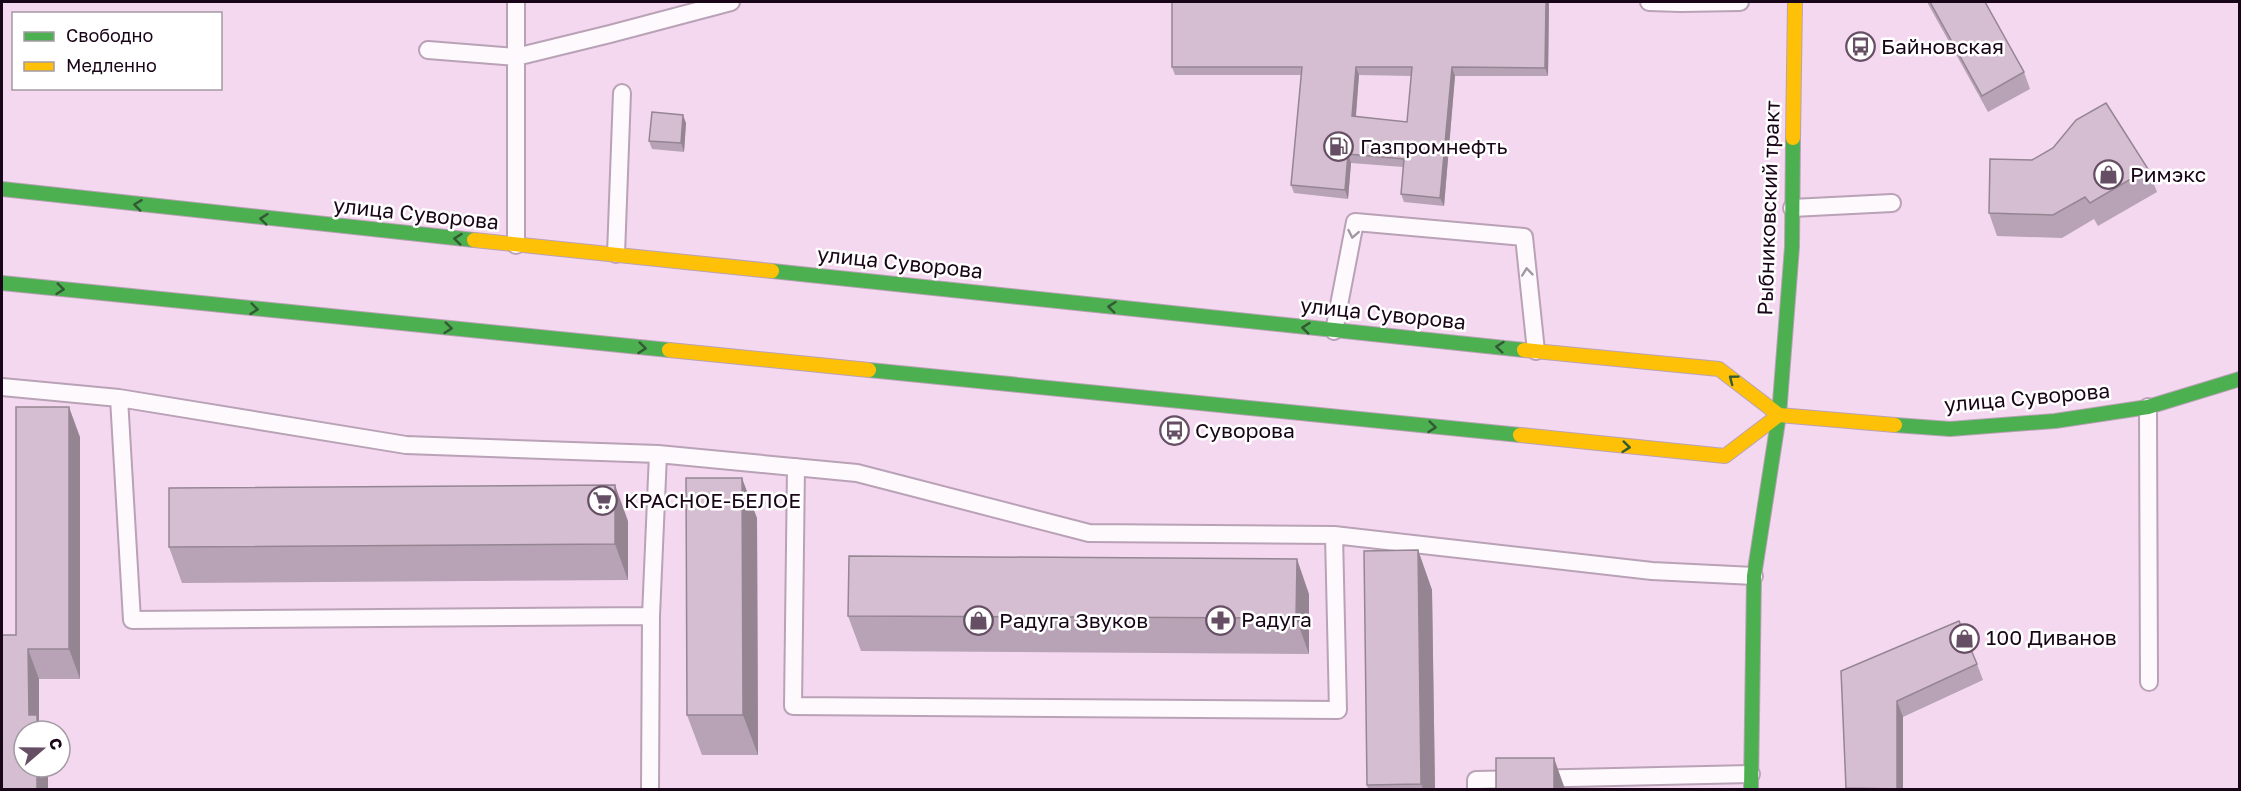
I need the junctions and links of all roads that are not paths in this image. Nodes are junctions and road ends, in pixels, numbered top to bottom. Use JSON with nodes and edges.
{"nodes":[{"id":1,"x":516,"y":2,"type":"edge"},
{"id":2,"x":731,"y":2,"type":"edge"},
{"id":3,"x":1649,"y":2,"type":"edge"},
{"id":4,"x":1740,"y":2,"type":"edge"},
{"id":5,"x":1795,"y":2,"type":"edge"},
{"id":6,"x":428,"y":50,"type":"dead end"},
{"id":7,"x":516,"y":57,"type":"junction"},
{"id":8,"x":622,"y":93,"type":"dead end"},
{"id":9,"x":2,"y":189,"type":"edge"},
{"id":10,"x":1892,"y":203,"type":"dead end"},
{"id":11,"x":1792,"y":208,"type":"junction"},
{"id":12,"x":516,"y":245,"type":"junction"},
{"id":13,"x":615,"y":254,"type":"junction"},
{"id":14,"x":2,"y":284,"type":"edge"},
{"id":15,"x":1334,"y":331,"type":"junction"},
{"id":16,"x":1536,"y":351,"type":"junction"},
{"id":17,"x":2240,"y":379,"type":"edge"},
{"id":18,"x":2,"y":387,"type":"edge"},
{"id":19,"x":119,"y":398,"type":"junction"},
{"id":20,"x":2148,"y":407,"type":"junction"},
{"id":21,"x":1779,"y":415,"type":"junction"},
{"id":22,"x":658,"y":454,"type":"junction"},
{"id":23,"x":796,"y":467,"type":"junction"},
{"id":24,"x":1334,"y":535,"type":"junction"},
{"id":25,"x":1754,"y":576,"type":"junction"},
{"id":26,"x":651,"y":616,"type":"junction"},
{"id":27,"x":2149,"y":682,"type":"dead end"},
{"id":28,"x":1751,"y":782,"type":"edge"},
{"id":29,"x":650,"y":789,"type":"edge"},
{"id":30,"x":1476,"y":789,"type":"edge"}],
"edges":[{"from":1,"to":7,"type":"lane"},
{"from":2,"to":7,"type":"lane"},
{"from":3,"to":4,"type":"lane"},
{"from":5,"to":11,"type":"main road","name":"Рыбниковский тракт"},
{"from":6,"to":7,"type":"lane"},
{"from":7,"to":12,"type":"lane"},
{"from":8,"to":13,"type":"lane"},
{"from":12,"to":9,"type":"main road","name":"улица Суворова","one_way":true},
{"from":10,"to":11,"type":"lane"},
{"from":11,"to":21,"type":"main road","name":"Рыбниковский тракт"},
{"from":12,"to":13,"type":"main road","name":"улица Суворова"},
{"from":15,"to":13,"type":"main road","name":"улица Суворова","one_way":true},
{"from":14,"to":21,"type":"main road","one_way":true},
{"from":16,"to":15,"type":"main road","name":"улица Суворова","one_way":true},
{"from":16,"to":15,"type":"lane","one_way":true},
{"from":21,"to":16,"type":"main road","name":"улица Суворова","one_way":true},
{"from":17,"to":20,"type":"main road","name":"улица Суворова"},
{"from":18,"to":19,"type":"lane"},
{"from":19,"to":22,"type":"lane"},
{"from":19,"to":26,"type":"lane"},
{"from":20,"to":21,"type":"main road","name":"улица Суворова"},
{"from":20,"to":27,"type":"lane"},
{"from":21,"to":25,"type":"main road","name":"Рыбниковский тракт"},
{"from":22,"to":23,"type":"lane"},
{"from":22,"to":26,"type":"lane"},
{"from":23,"to":24,"type":"lane"},
{"from":23,"to":24,"type":"lane"},
{"from":24,"to":25,"type":"lane"},
{"from":25,"to":28,"type":"main road","name":"Рыбниковский тракт"},
{"from":26,"to":29,"type":"lane"},
{"from":28,"to":30,"type":"lane"}]}
